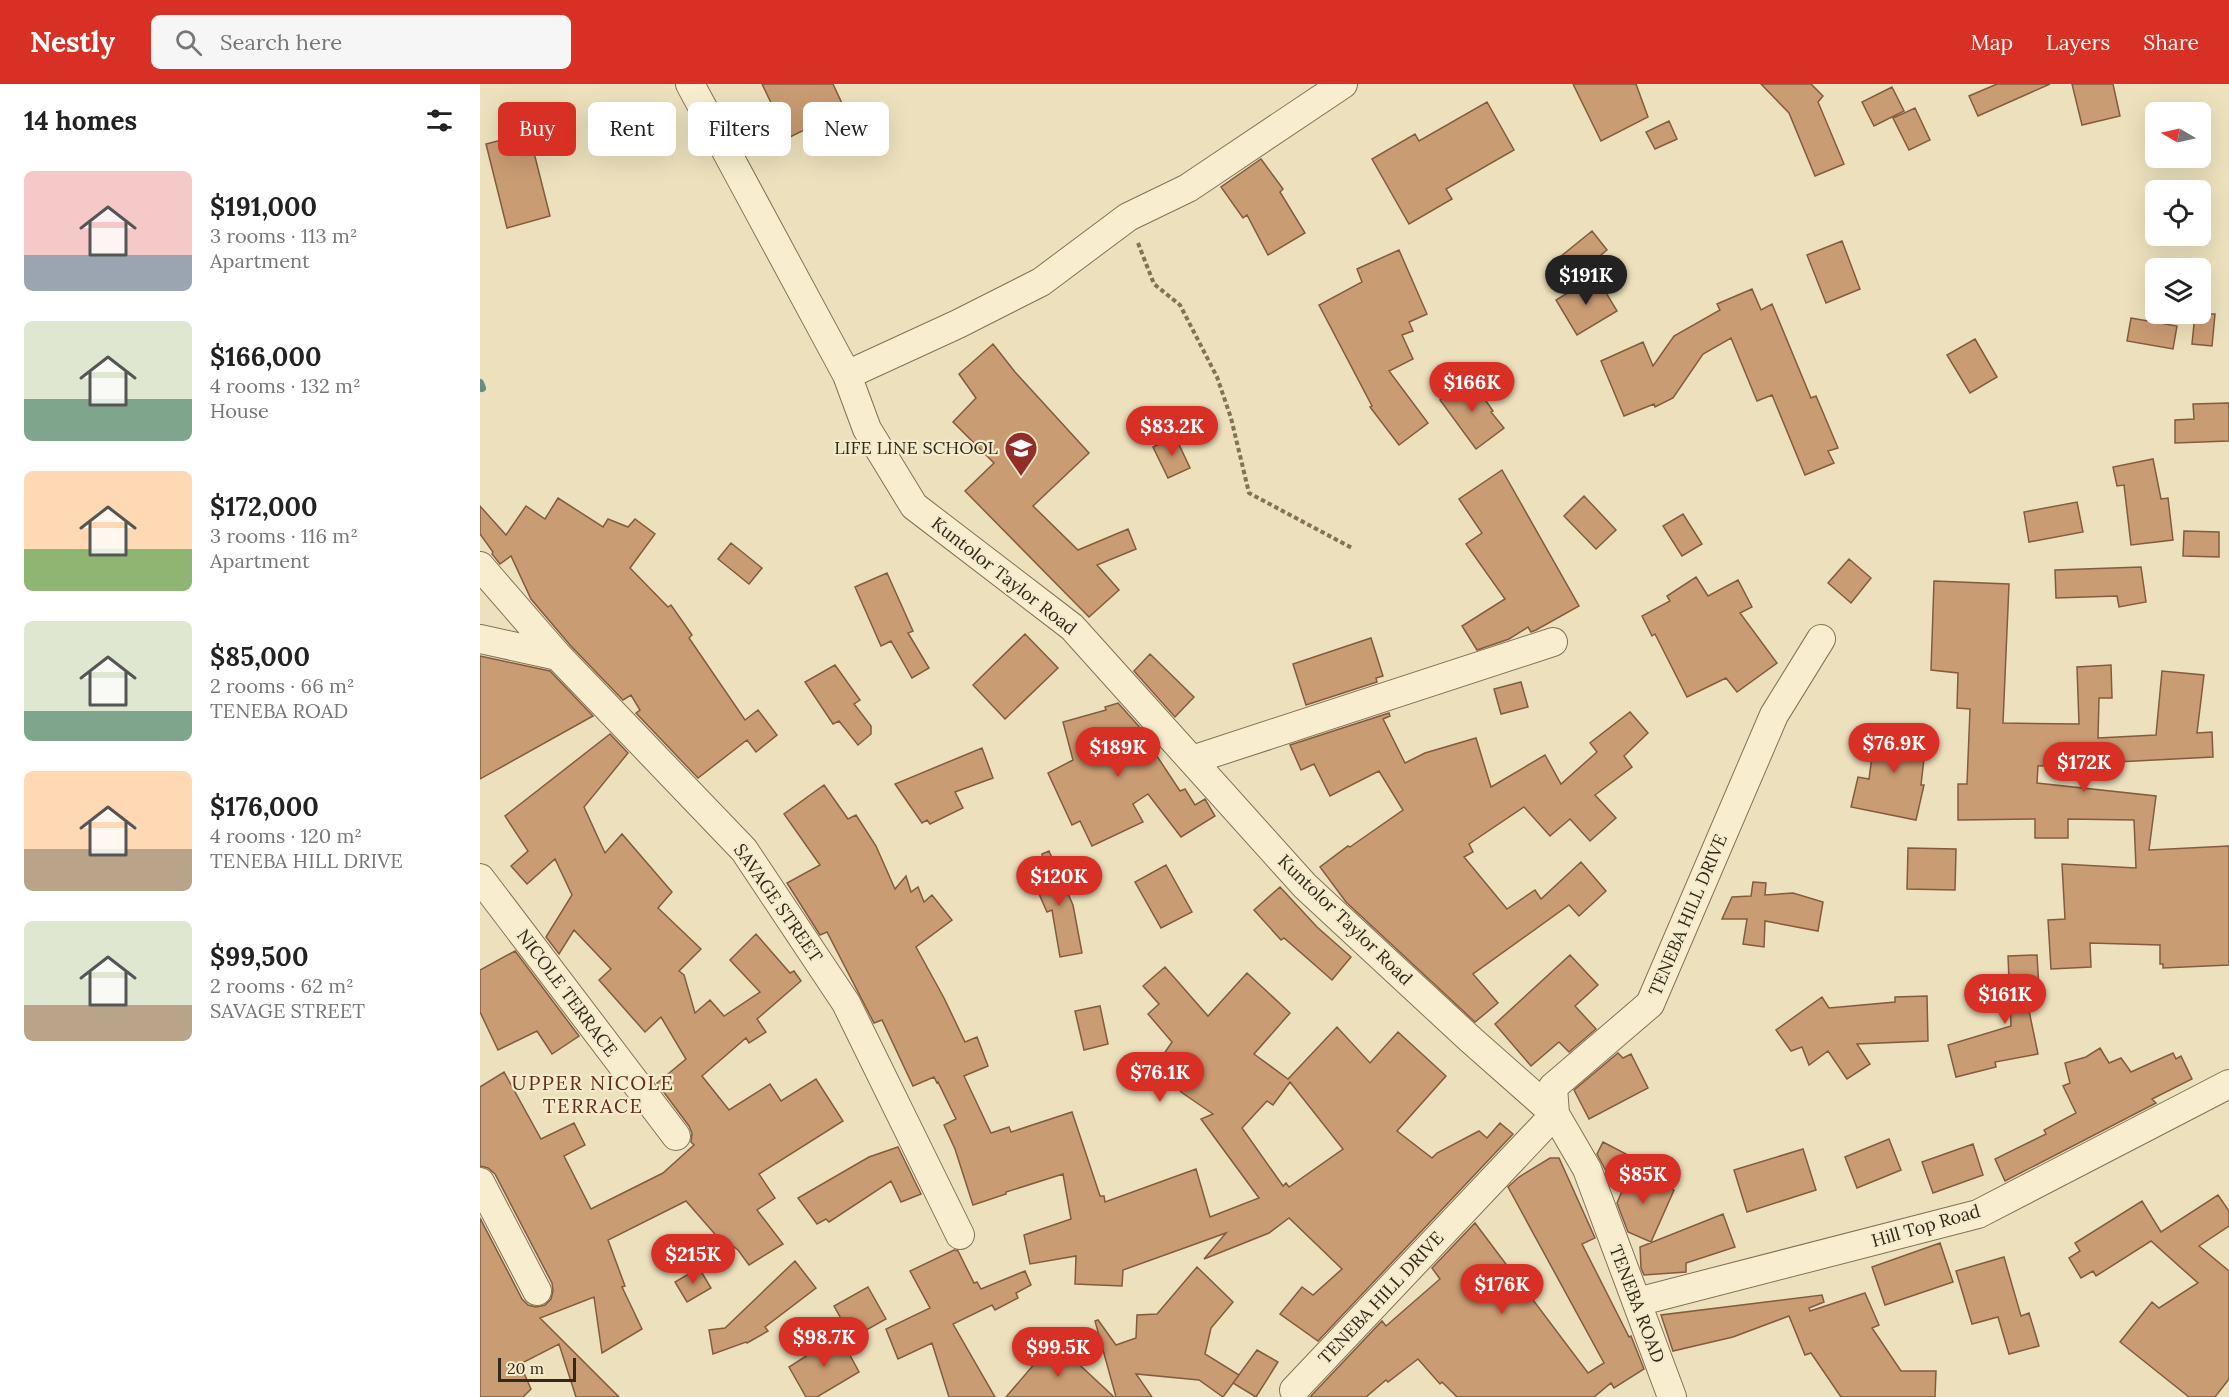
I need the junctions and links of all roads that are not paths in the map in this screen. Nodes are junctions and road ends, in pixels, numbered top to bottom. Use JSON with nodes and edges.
{"nodes":[{"id":1,"x":690,"y":84,"type":"edge"},
{"id":2,"x":1342,"y":84,"type":"edge"},
{"id":3,"x":847,"y":375,"type":"junction"},
{"id":4,"x":480,"y":566,"type":"edge"},
{"id":5,"x":480,"y":639,"type":"edge"},
{"id":6,"x":1821,"y":639,"type":"dead end"},
{"id":7,"x":1553,"y":642,"type":"dead end"},
{"id":8,"x":558,"y":656,"type":"junction"},
{"id":9,"x":1192,"y":760,"type":"junction"},
{"id":10,"x":480,"y":878,"type":"edge"},
{"id":11,"x":2229,"y":1084,"type":"edge"},
{"id":12,"x":1555,"y":1114,"type":"junction"},
{"id":13,"x":675,"y":1136,"type":"dead end"},
{"id":14,"x":480,"y":1182,"type":"edge"},
{"id":15,"x":960,"y":1235,"type":"dead end"},
{"id":16,"x":537,"y":1292,"type":"dead end"},
{"id":17,"x":1637,"y":1302,"type":"junction"},
{"id":18,"x":1294,"y":1390,"type":"dead end"},
{"id":19,"x":1672,"y":1397,"type":"edge"}],
"edges":[{"from":1,"to":3,"type":"street","name":"Kuntolor Taylor Road"},
{"from":2,"to":3,"type":"street"},
{"from":3,"to":9,"type":"street","name":"Kuntolor Taylor Road"},
{"from":4,"to":8,"type":"street","name":"SAVAGE STREET"},
{"from":5,"to":8,"type":"street"},
{"from":6,"to":12,"type":"street","name":"TENEBA HILL DRIVE"},
{"from":7,"to":9,"type":"street"},
{"from":8,"to":15,"type":"street","name":"SAVAGE STREET"},
{"from":9,"to":12,"type":"street","name":"Kuntolor Taylor Road"},
{"from":10,"to":13,"type":"street","name":"NICOLE TERRACE"},
{"from":11,"to":17,"type":"street","name":"Hill Top Road"},
{"from":12,"to":17,"type":"street","name":"TENEBA ROAD"},
{"from":12,"to":18,"type":"street","name":"TENEBA HILL DRIVE"},
{"from":14,"to":16,"type":"street"},
{"from":17,"to":19,"type":"street","name":"TENEBA ROAD"}]}
